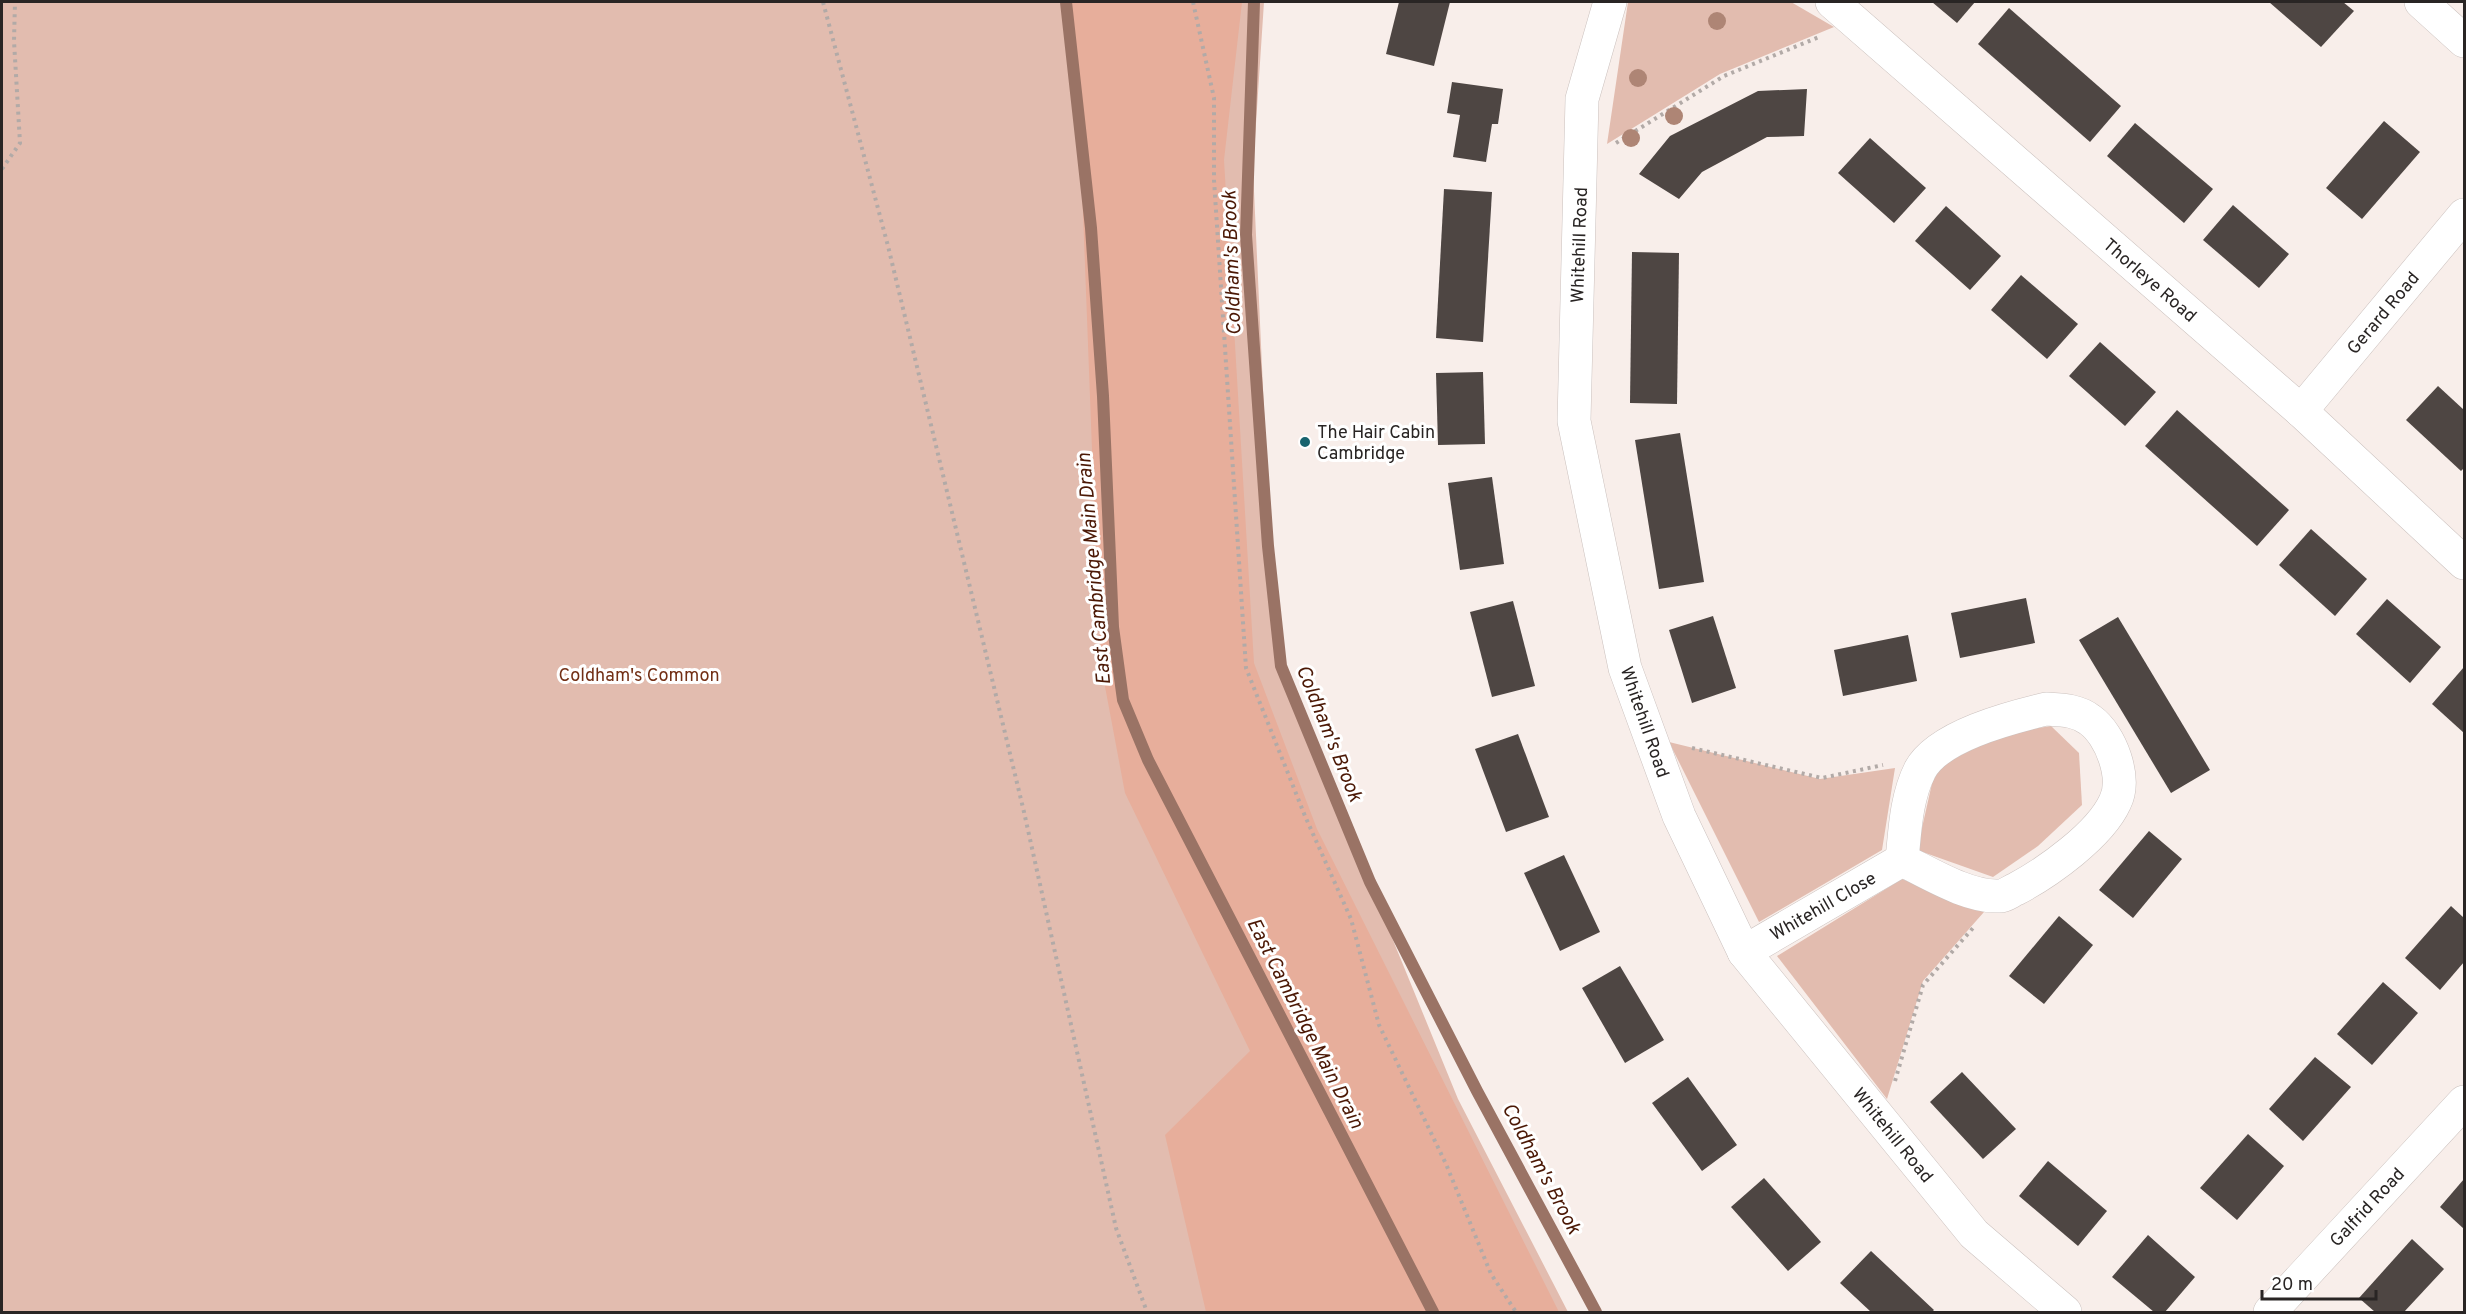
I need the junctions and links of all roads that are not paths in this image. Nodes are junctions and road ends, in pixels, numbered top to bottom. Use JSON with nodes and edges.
{"nodes":[{"id":1,"x":1610,"y":2,"type":"edge"},
{"id":2,"x":2421,"y":2,"type":"edge"},
{"id":3,"x":1839,"y":8,"type":"edge"},
{"id":4,"x":2464,"y":41,"type":"edge"},
{"id":5,"x":2464,"y":215,"type":"edge"},
{"id":6,"x":2301,"y":411,"type":"junction"},
{"id":7,"x":2464,"y":563,"type":"edge"},
{"id":8,"x":1902,"y":860,"type":"junction"},
{"id":9,"x":1744,"y":952,"type":"junction"},
{"id":10,"x":2464,"y":1102,"type":"edge"},
{"id":11,"x":2065,"y":1312,"type":"edge"},
{"id":12,"x":2270,"y":1312,"type":"edge"}],
"edges":[{"from":1,"to":9,"type":"street","name":"Whitehill Road"},
{"from":2,"to":4,"type":"street"},
{"from":3,"to":6,"type":"street","name":"Thorleye Road"},
{"from":5,"to":6,"type":"street","name":"Gerard Road"},
{"from":6,"to":7,"type":"street","name":"Thorleye Road"},
{"from":8,"to":8,"type":"street"},
{"from":8,"to":9,"type":"street","name":"Whitehill Close"},
{"from":9,"to":11,"type":"street","name":"Whitehill Road"},
{"from":10,"to":12,"type":"street","name":"Galfrid Road"}]}
